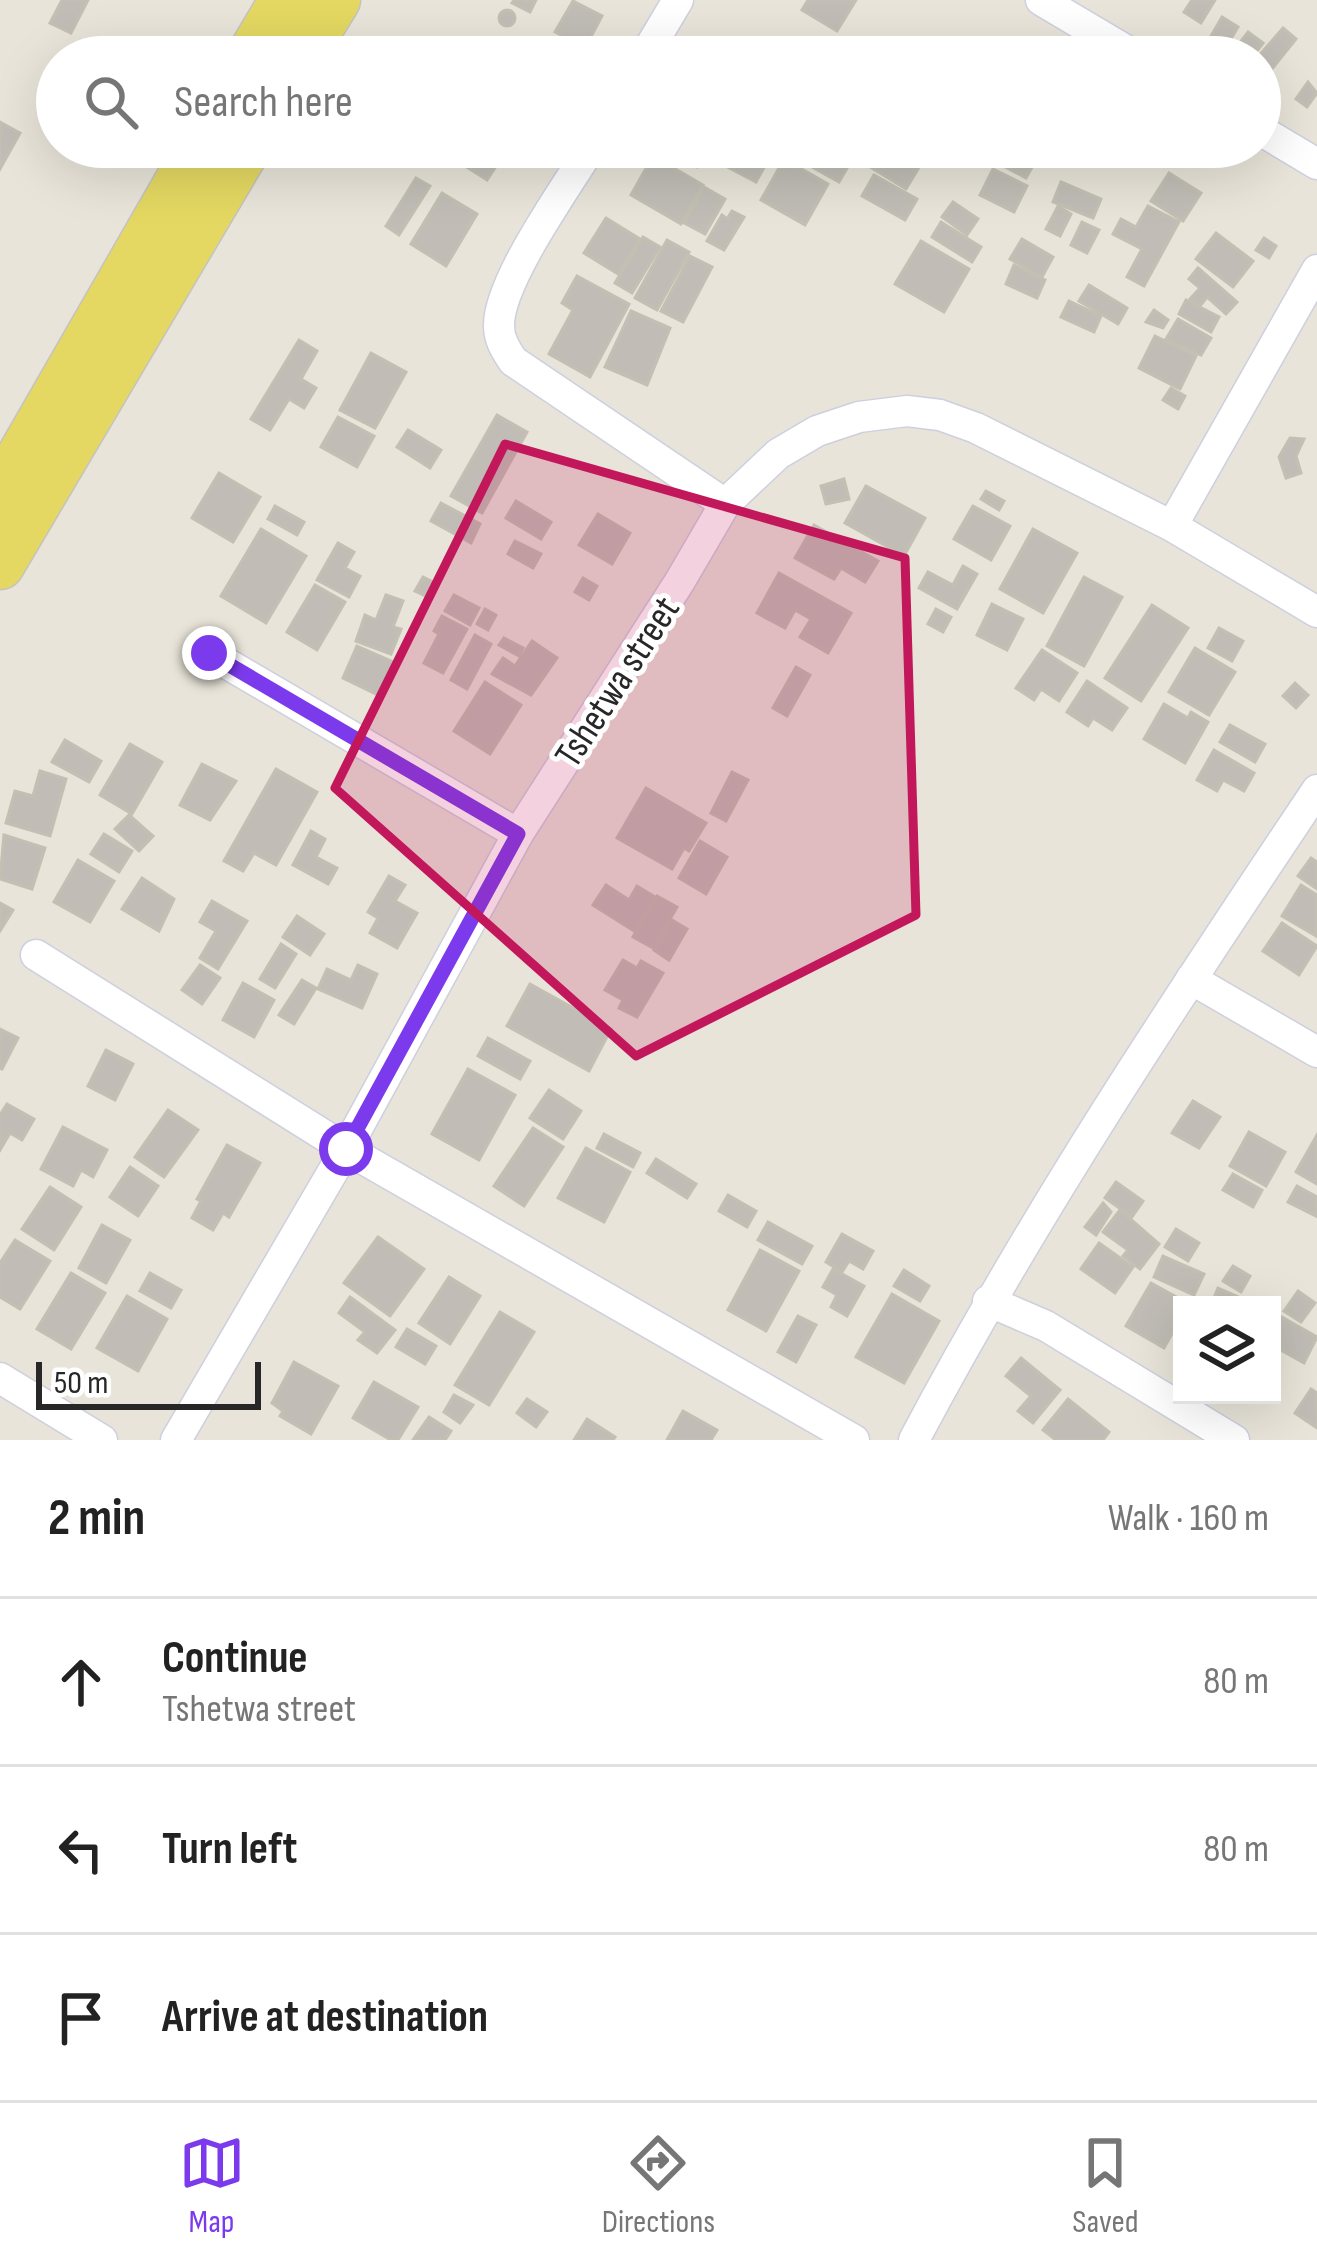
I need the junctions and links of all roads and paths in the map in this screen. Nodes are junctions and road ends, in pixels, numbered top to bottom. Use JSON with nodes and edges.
{"nodes":[{"id":1,"x":284,"y":0,"type":"edge"},
{"id":2,"x":335,"y":0,"type":"edge"},
{"id":3,"x":678,"y":0,"type":"edge"},
{"id":4,"x":1056,"y":4,"type":"edge"},
{"id":5,"x":263,"y":36,"type":"edge"},
{"id":6,"x":314,"y":36,"type":"edge"},
{"id":7,"x":657,"y":36,"type":"edge"},
{"id":8,"x":1105,"y":36,"type":"edge"},
{"id":9,"x":1281,"y":143,"type":"edge"},
{"id":10,"x":1317,"y":164,"type":"edge"},
{"id":11,"x":187,"y":168,"type":"edge"},
{"id":12,"x":235,"y":168,"type":"edge"},
{"id":13,"x":579,"y":168,"type":"edge"},
{"id":14,"x":1317,"y":270,"type":"edge"},
{"id":15,"x":0,"y":493,"type":"edge"},
{"id":16,"x":724,"y":504,"type":"junction"},
{"id":17,"x":1172,"y":526,"type":"junction"},
{"id":18,"x":0,"y":565,"type":"edge"},
{"id":19,"x":1317,"y":612,"type":"edge"},
{"id":20,"x":209,"y":653,"type":"dead end"},
{"id":21,"x":1317,"y":790,"type":"edge"},
{"id":22,"x":518,"y":834,"type":"junction"},
{"id":23,"x":36,"y":955,"type":"dead end"},
{"id":24,"x":1190,"y":979,"type":"junction"},
{"id":25,"x":1317,"y":1052,"type":"edge"},
{"id":26,"x":346,"y":1149,"type":"junction"},
{"id":27,"x":988,"y":1301,"type":"junction"},
{"id":28,"x":0,"y":1378,"type":"edge"},
{"id":29,"x":1184,"y":1412,"type":"junction"},
{"id":30,"x":102,"y":1440,"type":"edge"},
{"id":31,"x":176,"y":1440,"type":"edge"},
{"id":32,"x":854,"y":1440,"type":"edge"},
{"id":33,"x":914,"y":1440,"type":"edge"},
{"id":34,"x":1167,"y":1440,"type":"edge"},
{"id":35,"x":1234,"y":1440,"type":"edge"}],
"edges":[{"from":1,"to":5,"type":"main road"},
{"from":2,"to":6,"type":"main road"},
{"from":3,"to":7,"type":"street"},
{"from":4,"to":8,"type":"street"},
{"from":9,"to":10,"type":"street"},
{"from":11,"to":15,"type":"main road"},
{"from":12,"to":18,"type":"main road"},
{"from":13,"to":16,"type":"street"},
{"from":14,"to":17,"type":"street"},
{"from":16,"to":17,"type":"street","name":"Tshetwa street"},
{"from":16,"to":22,"type":"street","name":"Tshetwa street"},
{"from":17,"to":19,"type":"street","name":"Tshetwa street"},
{"from":20,"to":22,"type":"street"},
{"from":21,"to":24,"type":"street"},
{"from":22,"to":26,"type":"street","name":"Tshetwa street"},
{"from":23,"to":26,"type":"street"},
{"from":24,"to":25,"type":"street"},
{"from":24,"to":27,"type":"street"},
{"from":26,"to":31,"type":"street","name":"Tshetwa street"},
{"from":26,"to":32,"type":"street"},
{"from":27,"to":29,"type":"street"},
{"from":27,"to":33,"type":"street"},
{"from":28,"to":30,"type":"street"},
{"from":29,"to":34,"type":"street"},
{"from":29,"to":35,"type":"street"}]}
